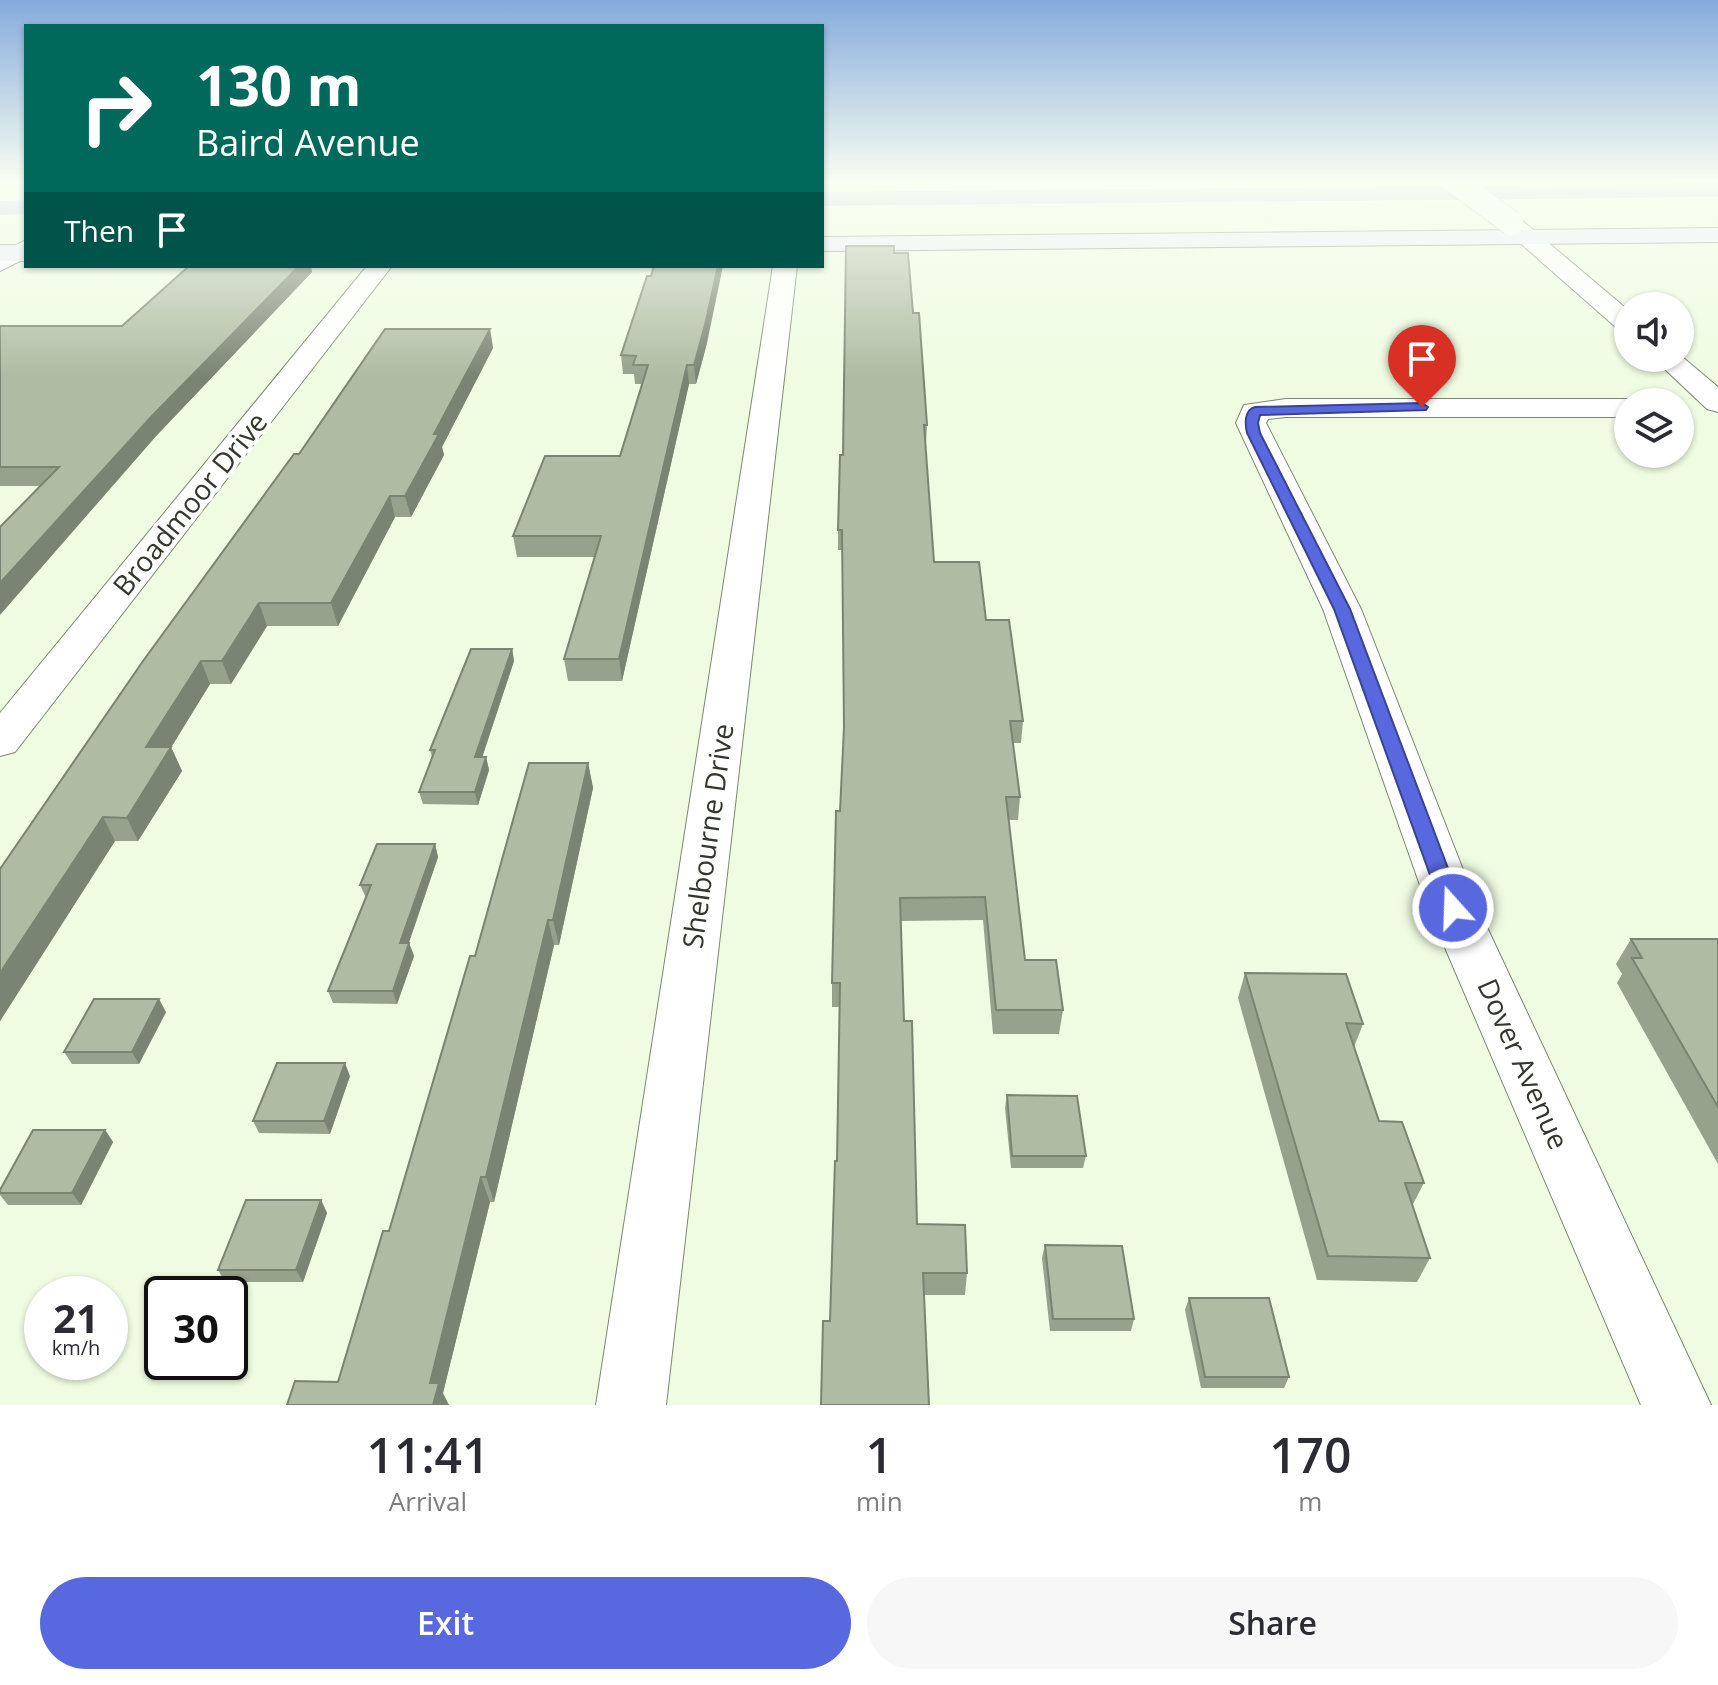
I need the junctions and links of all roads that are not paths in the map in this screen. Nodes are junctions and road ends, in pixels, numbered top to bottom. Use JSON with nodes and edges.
{"nodes":[{"id":1,"x":1538,"y":246,"type":"edge"},
{"id":2,"x":378,"y":268,"type":"edge"},
{"id":3,"x":785,"y":268,"type":"edge"},
{"id":4,"x":1614,"y":312,"type":"edge"},
{"id":5,"x":1682,"y":372,"type":"edge"},
{"id":6,"x":1718,"y":406,"type":"edge"},
{"id":7,"x":1614,"y":408,"type":"edge"},
{"id":8,"x":1694,"y":408,"type":"edge"},
{"id":9,"x":0,"y":742,"type":"edge"},
{"id":10,"x":631,"y":1405,"type":"edge"},
{"id":11,"x":1676,"y":1405,"type":"edge"}],
"edges":[{"from":1,"to":4,"type":"street"},
{"from":2,"to":9,"type":"street","name":"Broadmoor Drive"},
{"from":3,"to":10,"type":"street","name":"Shelbourne Drive"},
{"from":5,"to":6,"type":"street"},
{"from":6,"to":8,"type":"street"},
{"from":7,"to":11,"type":"street","name":"Dover Avenue"}]}
